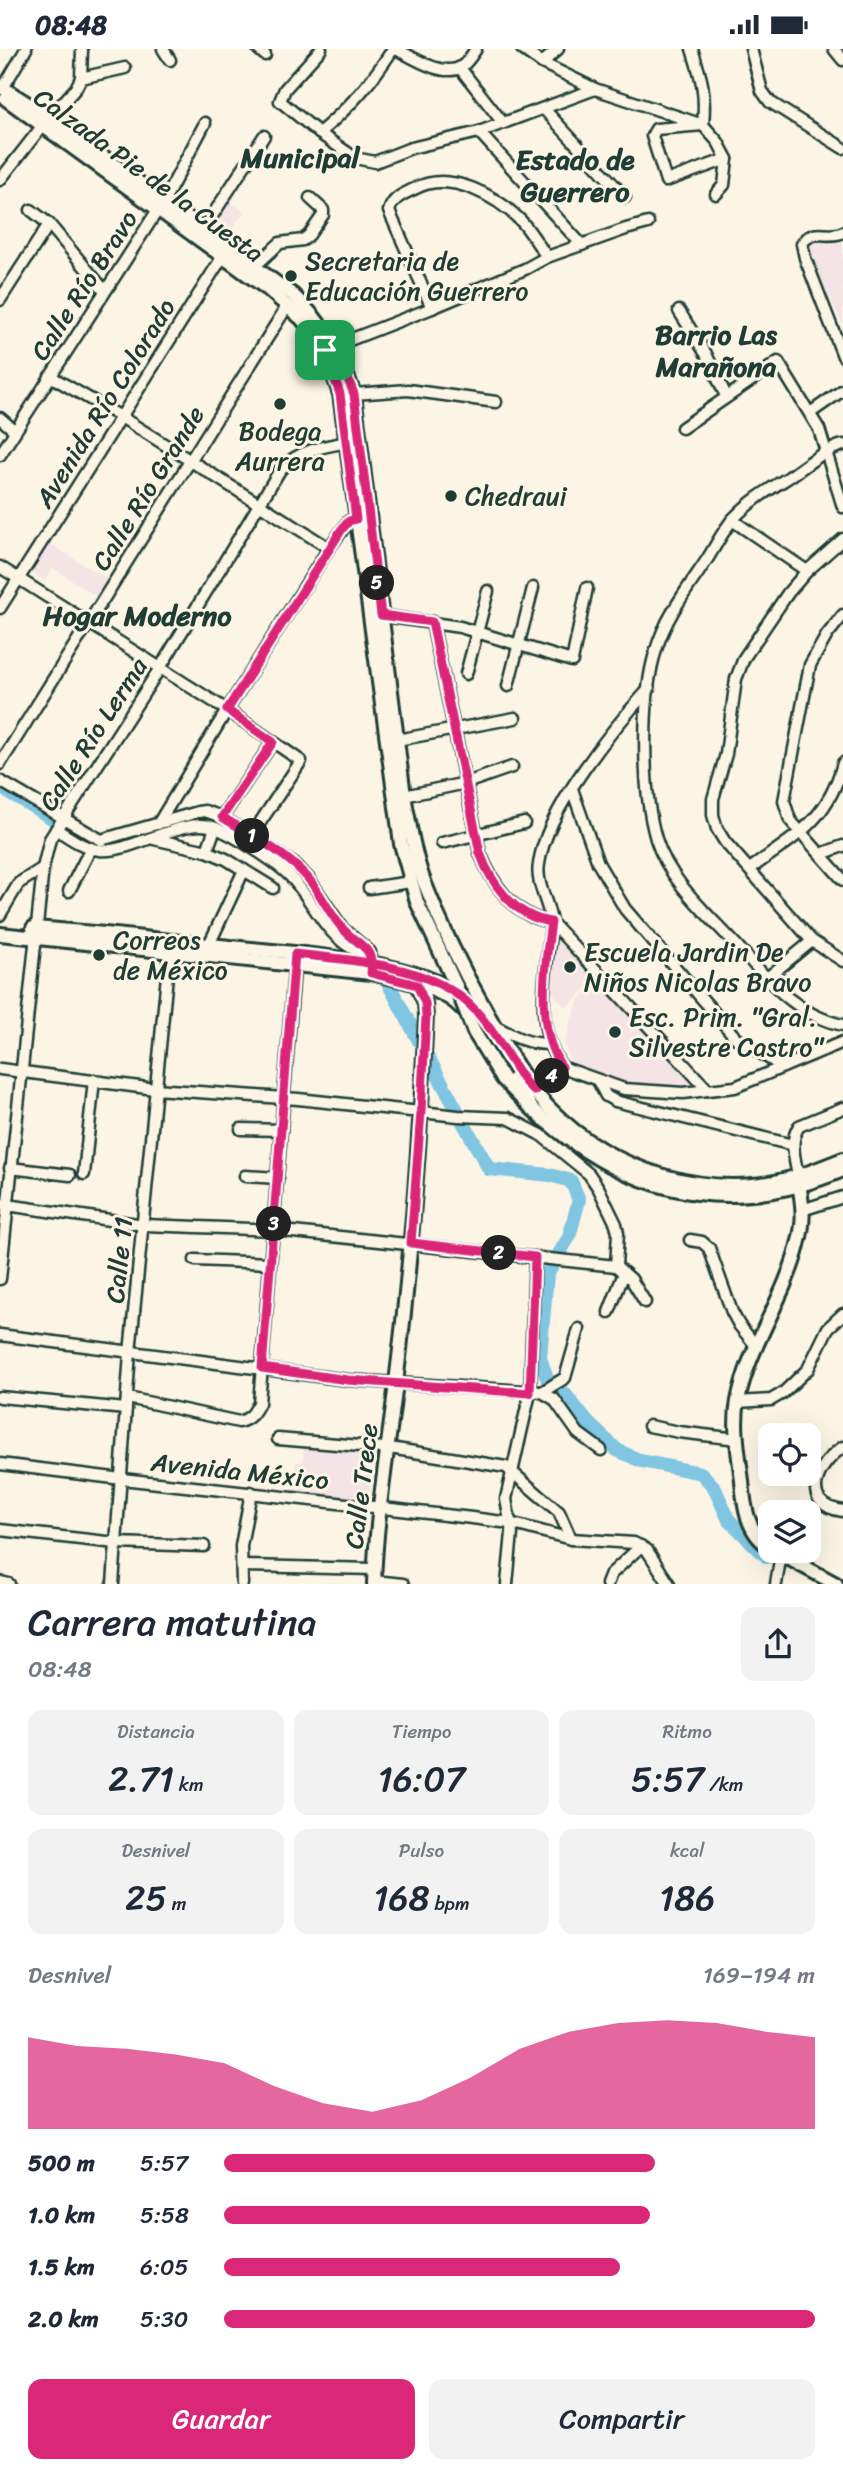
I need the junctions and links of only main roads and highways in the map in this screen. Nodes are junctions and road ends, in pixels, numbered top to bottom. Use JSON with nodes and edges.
{"nodes":[{"id":1,"x":1,"y":90,"type":"edge"},
{"id":2,"x":162,"y":204,"type":"junction"},
{"id":3,"x":330,"y":348,"type":"junction"},
{"id":4,"x":362,"y":518,"type":"junction"},
{"id":5,"x":374,"y":615,"type":"junction"},
{"id":6,"x":0,"y":926,"type":"edge"},
{"id":7,"x":37,"y":933,"type":"junction"},
{"id":8,"x":0,"y":934,"type":"edge"},
{"id":9,"x":368,"y":966,"type":"junction"},
{"id":10,"x":417,"y":985,"type":"junction"},
{"id":11,"x":457,"y":986,"type":"junction"},
{"id":12,"x":426,"y":1016,"type":"junction"},
{"id":13,"x":534,"y":1091,"type":"junction"},
{"id":14,"x":530,"y":1106,"type":"junction"},
{"id":15,"x":843,"y":1159,"type":"edge"},
{"id":16,"x":843,"y":1170,"type":"edge"},
{"id":17,"x":798,"y":1181,"type":"junction"},
{"id":18,"x":758,"y":1538,"type":"edge"},
{"id":19,"x":797,"y":1563,"type":"edge"},
{"id":20,"x":374,"y":1578,"type":"edge"},
{"id":21,"x":836,"y":1584,"type":"edge"}],
"edges":[{"from":1,"to":2,"type":"main road","name":"Calzada Pie de la Cuesta"},
{"from":2,"to":3,"type":"main road","name":"Calzada Pie de la Cuesta"},
{"from":2,"to":3,"type":"main road","name":"Calzada Pie de la Cuesta"},
{"from":3,"to":4,"type":"main road","name":"Calzada Pie de la Cuesta"},
{"from":3,"to":4,"type":"main road","name":"Calzada Pie de la Cuesta"},
{"from":4,"to":5,"type":"main road","name":"Calzada Pie de la Cuesta"},
{"from":5,"to":11,"type":"main road","name":"Calzada Pie de la Cuesta"},
{"from":5,"to":11,"type":"main road","name":"Calzada Pie de la Cuesta"},
{"from":6,"to":7,"type":"main road"},
{"from":7,"to":8,"type":"main road"},
{"from":7,"to":9,"type":"main road"},
{"from":9,"to":10,"type":"main road"},
{"from":9,"to":13,"type":"main road"},
{"from":10,"to":11,"type":"main road"},
{"from":10,"to":12,"type":"main road","name":"Calle Trece"},
{"from":11,"to":12,"type":"main road"},
{"from":11,"to":13,"type":"main road","name":"Calzada Pie de la Cuesta"},
{"from":11,"to":14,"type":"main road"},
{"from":11,"to":14,"type":"main road","name":"Calzada Pie de la Cuesta","bridge":true},
{"from":12,"to":20,"type":"main road","name":"Calle Trece"},
{"from":13,"to":17,"type":"main road","name":"Calzada Pie de la Cuesta"},
{"from":14,"to":17,"type":"main road","name":"Calzada Pie de la Cuesta"},
{"from":15,"to":17,"type":"main road","name":"Calzada Pie de la Cuesta"},
{"from":16,"to":17,"type":"main road","name":"Calzada Pie de la Cuesta"},
{"from":17,"to":18,"type":"main road"},
{"from":19,"to":21,"type":"main road"}]}
